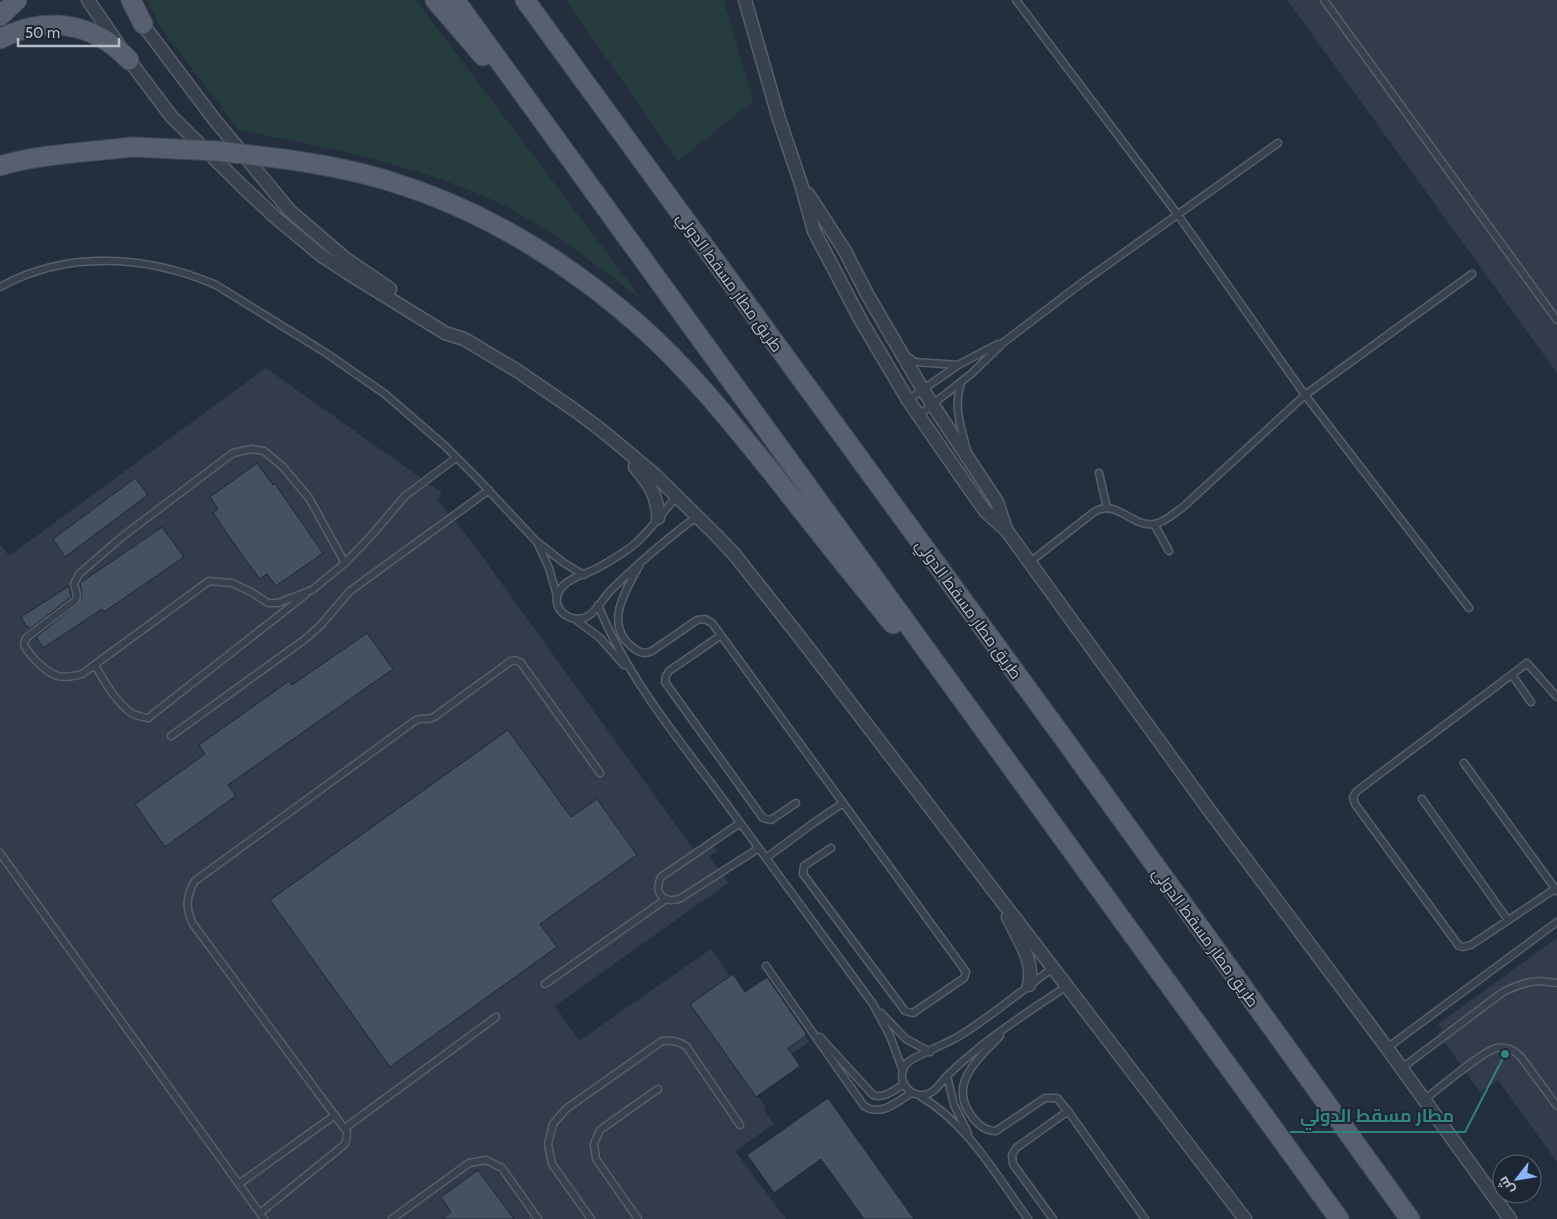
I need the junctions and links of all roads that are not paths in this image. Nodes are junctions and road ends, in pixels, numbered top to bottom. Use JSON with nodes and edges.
{"nodes":[{"id":1,"x":17,"y":0,"type":"edge"},
{"id":2,"x":88,"y":0,"type":"edge"},
{"id":3,"x":124,"y":0,"type":"edge"},
{"id":4,"x":131,"y":0,"type":"edge"},
{"id":5,"x":435,"y":0,"type":"edge"},
{"id":6,"x":455,"y":0,"type":"edge"},
{"id":7,"x":526,"y":0,"type":"edge"},
{"id":8,"x":745,"y":0,"type":"edge"},
{"id":9,"x":1016,"y":0,"type":"edge"},
{"id":10,"x":1324,"y":0,"type":"edge"},
{"id":11,"x":0,"y":16,"type":"edge"},
{"id":12,"x":142,"y":24,"type":"junction"},
{"id":13,"x":0,"y":39,"type":"edge"},
{"id":14,"x":129,"y":60,"type":"junction"},
{"id":15,"x":511,"y":78,"type":"junction"},
{"id":16,"x":1278,"y":143,"type":"dead end"},
{"id":17,"x":0,"y":166,"type":"edge"},
{"id":18,"x":801,"y":184,"type":"junction"},
{"id":19,"x":1178,"y":215,"type":"junction"},
{"id":20,"x":1472,"y":274,"type":"dead end"},
{"id":21,"x":0,"y":287,"type":"edge"},
{"id":22,"x":1557,"y":320,"type":"edge"},
{"id":23,"x":464,"y":339,"type":"junction"},
{"id":24,"x":1004,"y":342,"type":"junction"},
{"id":25,"x":903,"y":355,"type":"junction"},
{"id":26,"x":958,"y":365,"type":"junction"},
{"id":27,"x":961,"y":382,"type":"junction"},
{"id":28,"x":923,"y":390,"type":"junction"},
{"id":29,"x":1306,"y":395,"type":"junction"},
{"id":30,"x":908,"y":400,"type":"junction"},
{"id":31,"x":933,"y":404,"type":"junction"},
{"id":32,"x":918,"y":415,"type":"junction"},
{"id":33,"x":605,"y":433,"type":"junction"},
{"id":34,"x":456,"y":458,"type":"junction"},
{"id":35,"x":969,"y":459,"type":"junction"},
{"id":36,"x":1099,"y":473,"type":"dead end"},
{"id":37,"x":490,"y":490,"type":"junction"},
{"id":38,"x":677,"y":496,"type":"junction"},
{"id":39,"x":1107,"y":508,"type":"junction"},
{"id":40,"x":698,"y":516,"type":"junction"},
{"id":41,"x":658,"y":518,"type":"junction"},
{"id":42,"x":1154,"y":524,"type":"junction"},
{"id":43,"x":1007,"y":531,"type":"junction"},
{"id":44,"x":536,"y":541,"type":"junction"},
{"id":45,"x":1169,"y":552,"type":"dead end"},
{"id":46,"x":1030,"y":562,"type":"junction"},
{"id":47,"x":345,"y":563,"type":"junction"},
{"id":48,"x":639,"y":566,"type":"junction"},
{"id":49,"x":584,"y":574,"type":"junction"},
{"id":50,"x":312,"y":590,"type":"junction"},
{"id":51,"x":557,"y":597,"type":"junction"},
{"id":52,"x":598,"y":605,"type":"junction"},
{"id":53,"x":1469,"y":608,"type":"dead end"},
{"id":54,"x":576,"y":620,"type":"junction"},
{"id":55,"x":720,"y":636,"type":"junction"},
{"id":56,"x":95,"y":665,"type":"junction"},
{"id":57,"x":631,"y":671,"type":"junction"},
{"id":58,"x":1512,"y":675,"type":"junction"},
{"id":59,"x":1557,"y":697,"type":"edge"},
{"id":60,"x":1531,"y":702,"type":"dead end"},
{"id":61,"x":171,"y":736,"type":"dead end"},
{"id":62,"x":1464,"y":763,"type":"dead end"},
{"id":63,"x":600,"y":773,"type":"dead end"},
{"id":64,"x":1422,"y":799,"type":"dead end"},
{"id":65,"x":796,"y":803,"type":"dead end"},
{"id":66,"x":843,"y":803,"type":"junction"},
{"id":67,"x":740,"y":823,"type":"junction"},
{"id":68,"x":1056,"y":829,"type":"junction"},
{"id":69,"x":759,"y":848,"type":"junction"},
{"id":70,"x":831,"y":848,"type":"dead end"},
{"id":71,"x":0,"y":853,"type":"edge"},
{"id":72,"x":766,"y":858,"type":"junction"},
{"id":73,"x":1556,"y":890,"type":"edge"},
{"id":74,"x":996,"y":893,"type":"junction"},
{"id":75,"x":666,"y":899,"type":"junction"},
{"id":76,"x":1508,"y":920,"type":"junction"},
{"id":77,"x":1557,"y":922,"type":"edge"},
{"id":78,"x":766,"y":966,"type":"dead end"},
{"id":79,"x":1053,"y":968,"type":"junction"},
{"id":80,"x":1557,"y":983,"type":"edge"},
{"id":81,"x":545,"y":984,"type":"dead end"},
{"id":82,"x":1029,"y":985,"type":"junction"},
{"id":83,"x":1067,"y":986,"type":"junction"},
{"id":84,"x":873,"y":1004,"type":"junction"},
{"id":85,"x":801,"y":1015,"type":"junction"},
{"id":86,"x":496,"y":1017,"type":"dead end"},
{"id":87,"x":1011,"y":1024,"type":"junction"},
{"id":88,"x":1387,"y":1048,"type":"junction"},
{"id":89,"x":930,"y":1052,"type":"junction"},
{"id":90,"x":1402,"y":1068,"type":"junction"},
{"id":91,"x":903,"y":1071,"type":"junction"},
{"id":92,"x":947,"y":1076,"type":"junction"},
{"id":93,"x":904,"y":1084,"type":"junction"},
{"id":94,"x":658,"y":1089,"type":"dead end"},
{"id":95,"x":911,"y":1093,"type":"junction"},
{"id":96,"x":920,"y":1096,"type":"junction"},
{"id":97,"x":1424,"y":1100,"type":"junction"},
{"id":98,"x":1557,"y":1106,"type":"edge"},
{"id":99,"x":1068,"y":1111,"type":"junction"},
{"id":100,"x":335,"y":1115,"type":"junction"},
{"id":101,"x":740,"y":1125,"type":"dead end"},
{"id":102,"x":345,"y":1128,"type":"junction"},
{"id":103,"x":975,"y":1145,"type":"junction"},
{"id":104,"x":239,"y":1184,"type":"junction"},
{"id":105,"x":262,"y":1216,"type":"edge"},
{"id":106,"x":392,"y":1219,"type":"edge"},
{"id":107,"x":538,"y":1219,"type":"edge"},
{"id":108,"x":591,"y":1219,"type":"edge"},
{"id":109,"x":638,"y":1219,"type":"edge"},
{"id":110,"x":1028,"y":1219,"type":"edge"},
{"id":111,"x":1053,"y":1219,"type":"edge"},
{"id":112,"x":1145,"y":1219,"type":"edge"},
{"id":113,"x":1245,"y":1219,"type":"edge"},
{"id":114,"x":1339,"y":1219,"type":"edge"},
{"id":115,"x":1410,"y":1219,"type":"edge"},
{"id":116,"x":1510,"y":1219,"type":"edge"}],
"edges":[{"from":1,"to":11,"type":"main road"},
{"from":2,"to":14,"type":"street"},
{"from":3,"to":12,"type":"street"},
{"from":4,"to":12,"type":"main road"},
{"from":5,"to":15,"type":"main road"},
{"from":6,"to":15,"type":"main road"},
{"from":7,"to":115,"type":"main road","name":"طريق مطار مسقط الدولي"},
{"from":8,"to":18,"type":"street"},
{"from":9,"to":19,"type":"lane"},
{"from":10,"to":22,"type":"lane"},
{"from":12,"to":23,"type":"street"},
{"from":13,"to":14,"type":"main road"},
{"from":14,"to":23,"type":"street"},
{"from":15,"to":68,"type":"main road"},
{"from":16,"to":19,"type":"lane"},
{"from":17,"to":68,"type":"main road","bridge":true},
{"from":18,"to":25,"type":"street"},
{"from":18,"to":30,"type":"street"},
{"from":19,"to":24,"type":"lane"},
{"from":19,"to":29,"type":"lane"},
{"from":20,"to":29,"type":"lane"},
{"from":21,"to":34,"type":"lane"},
{"from":23,"to":33,"type":"street"},
{"from":24,"to":26,"type":"lane"},
{"from":24,"to":27,"type":"lane"},
{"from":25,"to":26,"type":"lane"},
{"from":25,"to":28,"type":"street"},
{"from":26,"to":28,"type":"lane"},
{"from":27,"to":31,"type":"lane"},
{"from":27,"to":35,"type":"lane"},
{"from":28,"to":30,"type":"lane"},
{"from":28,"to":31,"type":"street"},
{"from":29,"to":42,"type":"lane"},
{"from":29,"to":53,"type":"lane"},
{"from":30,"to":32,"type":"street"},
{"from":31,"to":32,"type":"lane"},
{"from":31,"to":35,"type":"street"},
{"from":32,"to":43,"type":"street"},
{"from":33,"to":38,"type":"street"},
{"from":33,"to":41,"type":"street"},
{"from":34,"to":37,"type":"lane"},
{"from":34,"to":47,"type":"lane"},
{"from":35,"to":43,"type":"street"},
{"from":36,"to":39,"type":"lane"},
{"from":37,"to":44,"type":"lane"},
{"from":37,"to":61,"type":"lane"},
{"from":38,"to":40,"type":"street"},
{"from":38,"to":41,"type":"lane"},
{"from":39,"to":42,"type":"lane"},
{"from":39,"to":46,"type":"lane"},
{"from":40,"to":48,"type":"lane"},
{"from":40,"to":74,"type":"street"},
{"from":41,"to":49,"type":"lane"},
{"from":42,"to":45,"type":"lane"},
{"from":43,"to":46,"type":"street"},
{"from":44,"to":49,"type":"lane"},
{"from":44,"to":51,"type":"lane"},
{"from":46,"to":88,"type":"street"},
{"from":47,"to":50,"type":"lane"},
{"from":47,"to":56,"type":"lane"},
{"from":48,"to":52,"type":"lane"},
{"from":48,"to":55,"type":"lane"},
{"from":49,"to":51,"type":"lane"},
{"from":50,"to":56,"type":"lane"},
{"from":50,"to":56,"type":"lane"},
{"from":51,"to":54,"type":"lane"},
{"from":52,"to":54,"type":"lane"},
{"from":52,"to":57,"type":"lane"},
{"from":54,"to":57,"type":"lane"},
{"from":55,"to":65,"type":"lane"},
{"from":55,"to":66,"type":"lane"},
{"from":57,"to":67,"type":"lane"},
{"from":58,"to":59,"type":"lane"},
{"from":58,"to":60,"type":"lane"},
{"from":58,"to":76,"type":"lane"},
{"from":62,"to":73,"type":"lane"},
{"from":63,"to":100,"type":"lane"},
{"from":64,"to":76,"type":"lane"},
{"from":66,"to":70,"type":"lane"},
{"from":66,"to":72,"type":"lane"},
{"from":67,"to":69,"type":"lane"},
{"from":67,"to":75,"type":"lane"},
{"from":68,"to":114,"type":"main road"},
{"from":69,"to":72,"type":"lane"},
{"from":69,"to":75,"type":"lane"},
{"from":71,"to":104,"type":"lane"},
{"from":72,"to":84,"type":"lane"},
{"from":73,"to":76,"type":"lane"},
{"from":74,"to":79,"type":"street"},
{"from":74,"to":82,"type":"street"},
{"from":75,"to":81,"type":"lane"},
{"from":77,"to":88,"type":"lane"},
{"from":78,"to":85,"type":"lane"},
{"from":79,"to":82,"type":"lane"},
{"from":79,"to":83,"type":"street"},
{"from":80,"to":90,"type":"lane"},
{"from":82,"to":89,"type":"lane"},
{"from":83,"to":87,"type":"lane"},
{"from":83,"to":113,"type":"street"},
{"from":84,"to":89,"type":"lane"},
{"from":84,"to":91,"type":"lane"},
{"from":85,"to":93,"type":"lane"},
{"from":85,"to":95,"type":"lane"},
{"from":86,"to":102,"type":"lane"},
{"from":87,"to":92,"type":"lane"},
{"from":87,"to":99,"type":"lane"},
{"from":88,"to":90,"type":"street"},
{"from":89,"to":91,"type":"lane"},
{"from":90,"to":97,"type":"street"},
{"from":91,"to":93,"type":"lane"},
{"from":92,"to":96,"type":"lane"},
{"from":92,"to":103,"type":"lane"},
{"from":93,"to":95,"type":"lane"},
{"from":94,"to":109,"type":"lane"},
{"from":95,"to":96,"type":"lane"},
{"from":96,"to":103,"type":"lane"},
{"from":97,"to":98,"type":"lane"},
{"from":97,"to":116,"type":"street"},
{"from":99,"to":111,"type":"lane"},
{"from":99,"to":112,"type":"lane"},
{"from":100,"to":102,"type":"lane"},
{"from":100,"to":104,"type":"lane"},
{"from":101,"to":108,"type":"lane"},
{"from":102,"to":105,"type":"lane"},
{"from":103,"to":110,"type":"lane"},
{"from":104,"to":105,"type":"lane"},
{"from":106,"to":107,"type":"lane"}]}
